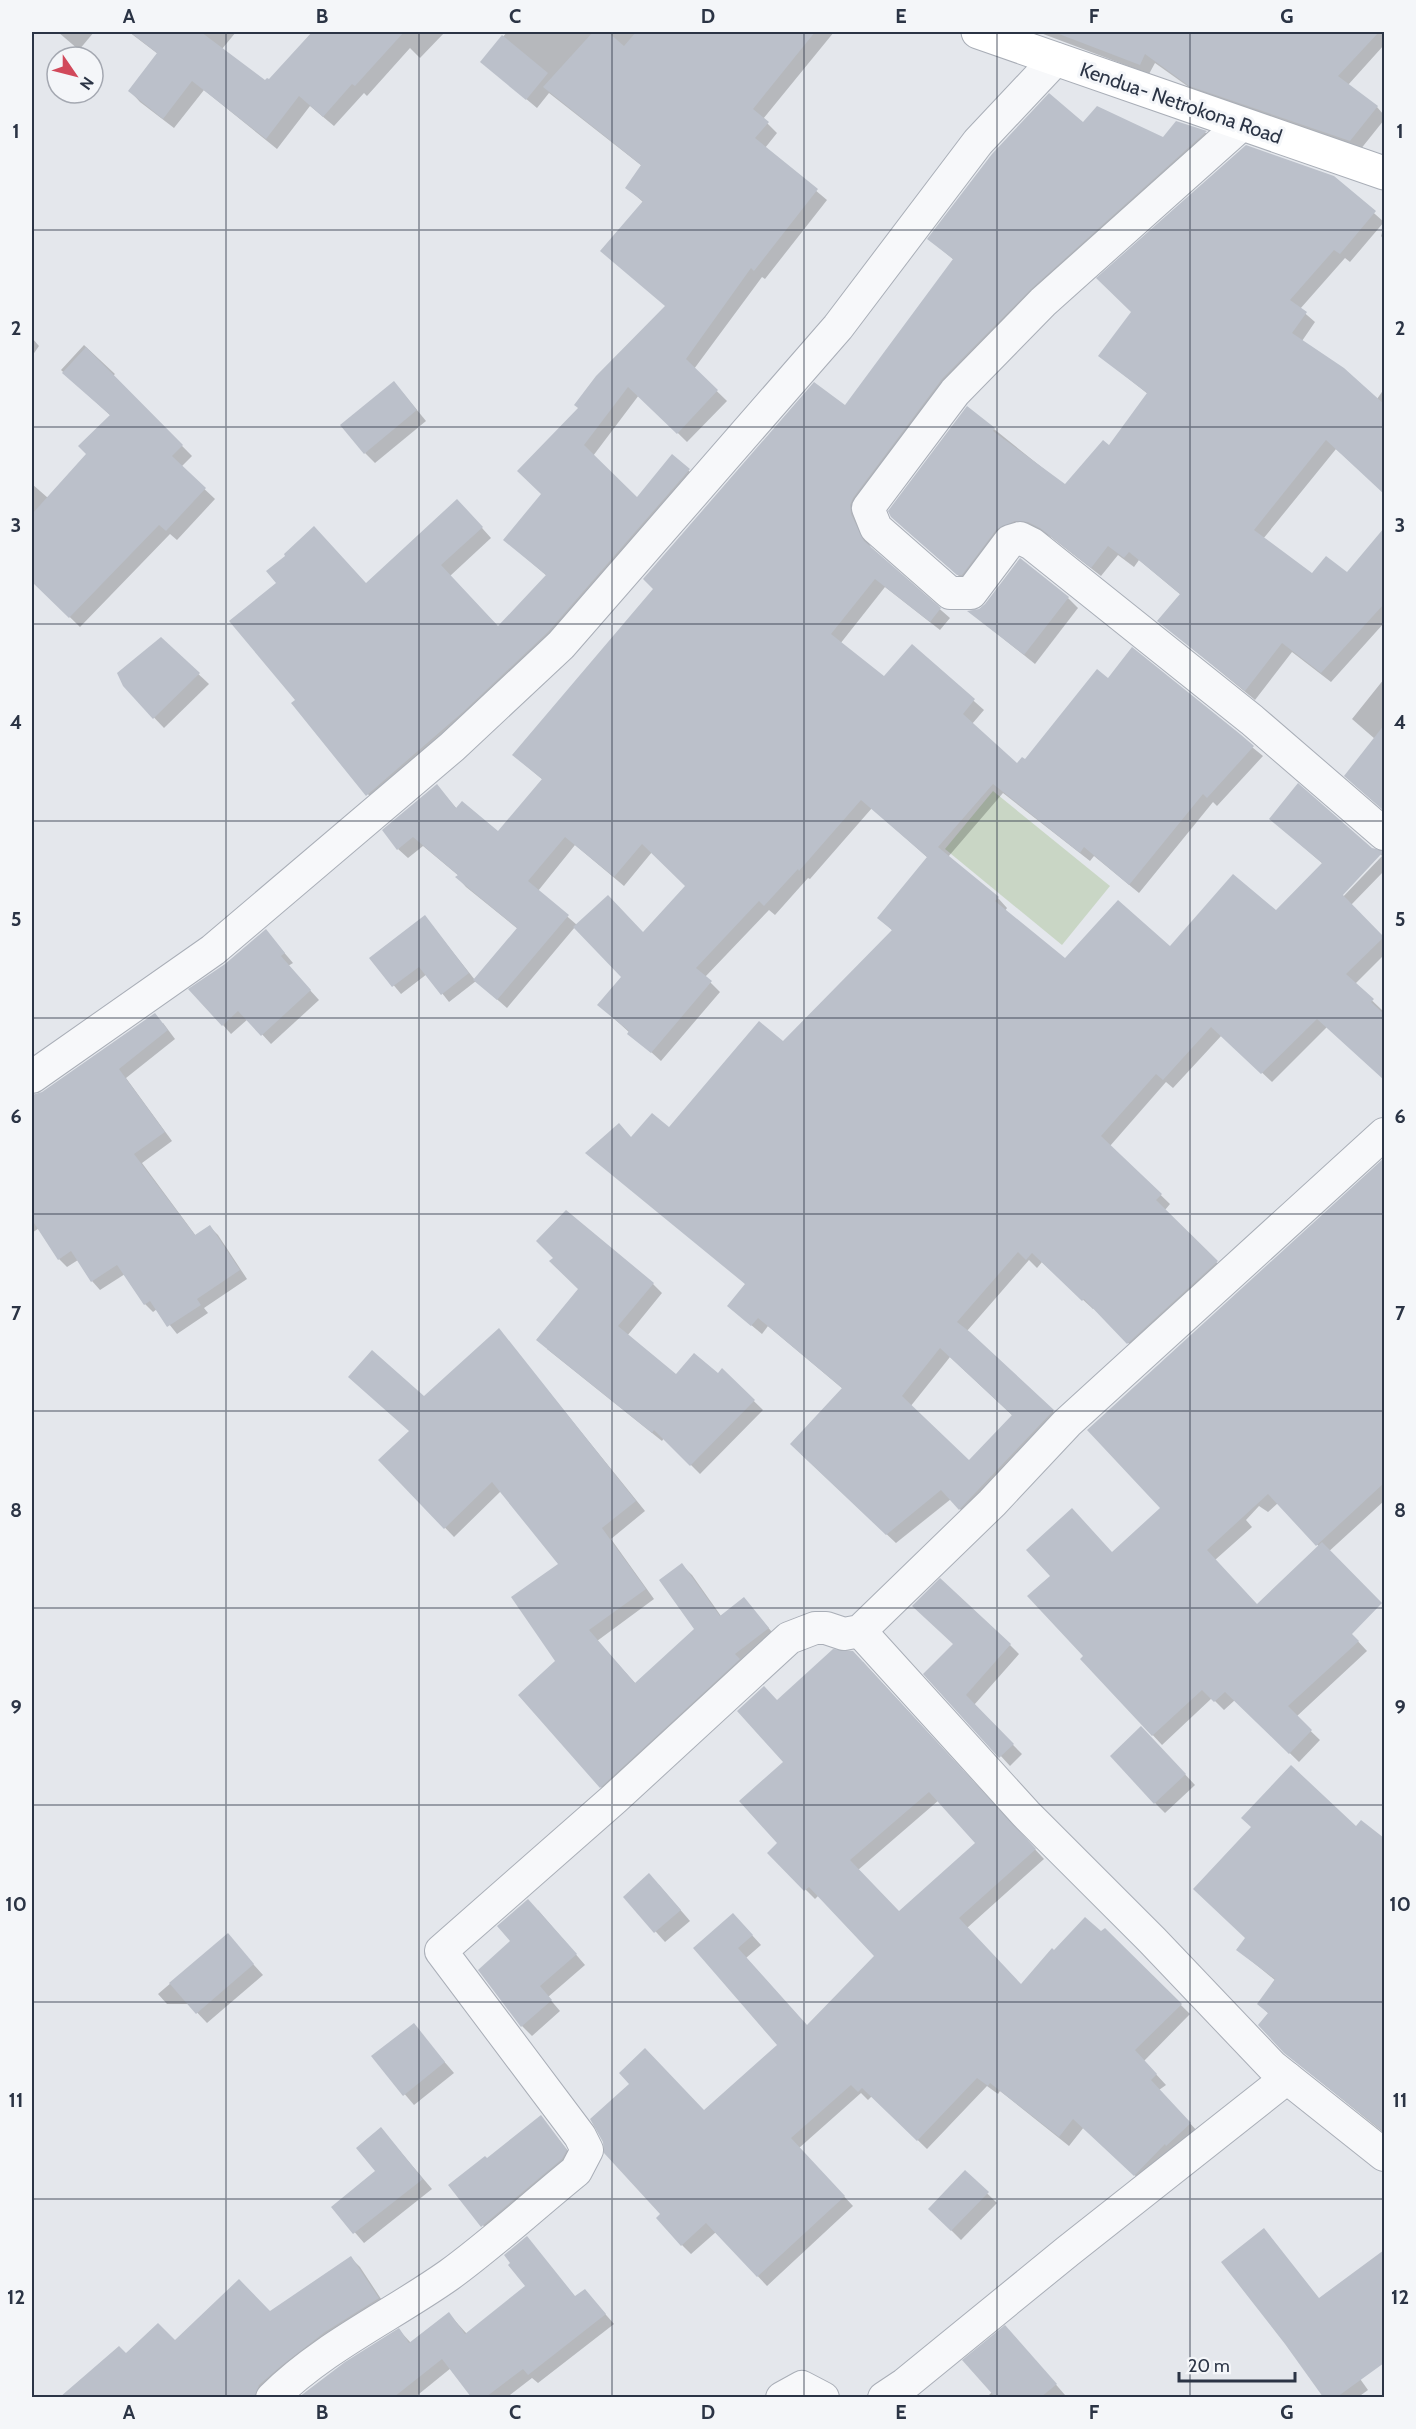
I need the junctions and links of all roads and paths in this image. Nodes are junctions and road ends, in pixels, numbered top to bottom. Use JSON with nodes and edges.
{"nodes":[{"id":1,"x":978,"y":32,"type":"edge"},
{"id":2,"x":1056,"y":59,"type":"junction"},
{"id":3,"x":1242,"y":124,"type":"junction"},
{"id":4,"x":1384,"y":173,"type":"edge"},
{"id":5,"x":1384,"y":834,"type":"edge"},
{"id":6,"x":32,"y":1077,"type":"edge"},
{"id":7,"x":1384,"y":1134,"type":"edge"},
{"id":8,"x":860,"y":1631,"type":"junction"},
{"id":9,"x":1287,"y":2078,"type":"junction"},
{"id":10,"x":1384,"y":2155,"type":"edge"},
{"id":11,"x":272,"y":2397,"type":"edge"},
{"id":12,"x":782,"y":2397,"type":"edge"},
{"id":13,"x":823,"y":2397,"type":"edge"},
{"id":14,"x":884,"y":2397,"type":"edge"}],
"edges":[{"from":1,"to":2,"type":"main road","name":"Kendua- Netrokona Road"},
{"from":2,"to":3,"type":"main road","name":"Kendua- Netrokona Road"},
{"from":2,"to":6,"type":"street"},
{"from":3,"to":4,"type":"main road","name":"Kendua- Netrokona Road"},
{"from":3,"to":5,"type":"street"},
{"from":7,"to":8,"type":"street"},
{"from":8,"to":9,"type":"street"},
{"from":8,"to":11,"type":"street"},
{"from":9,"to":10,"type":"street"},
{"from":9,"to":14,"type":"street"},
{"from":12,"to":13,"type":"street"}]}
